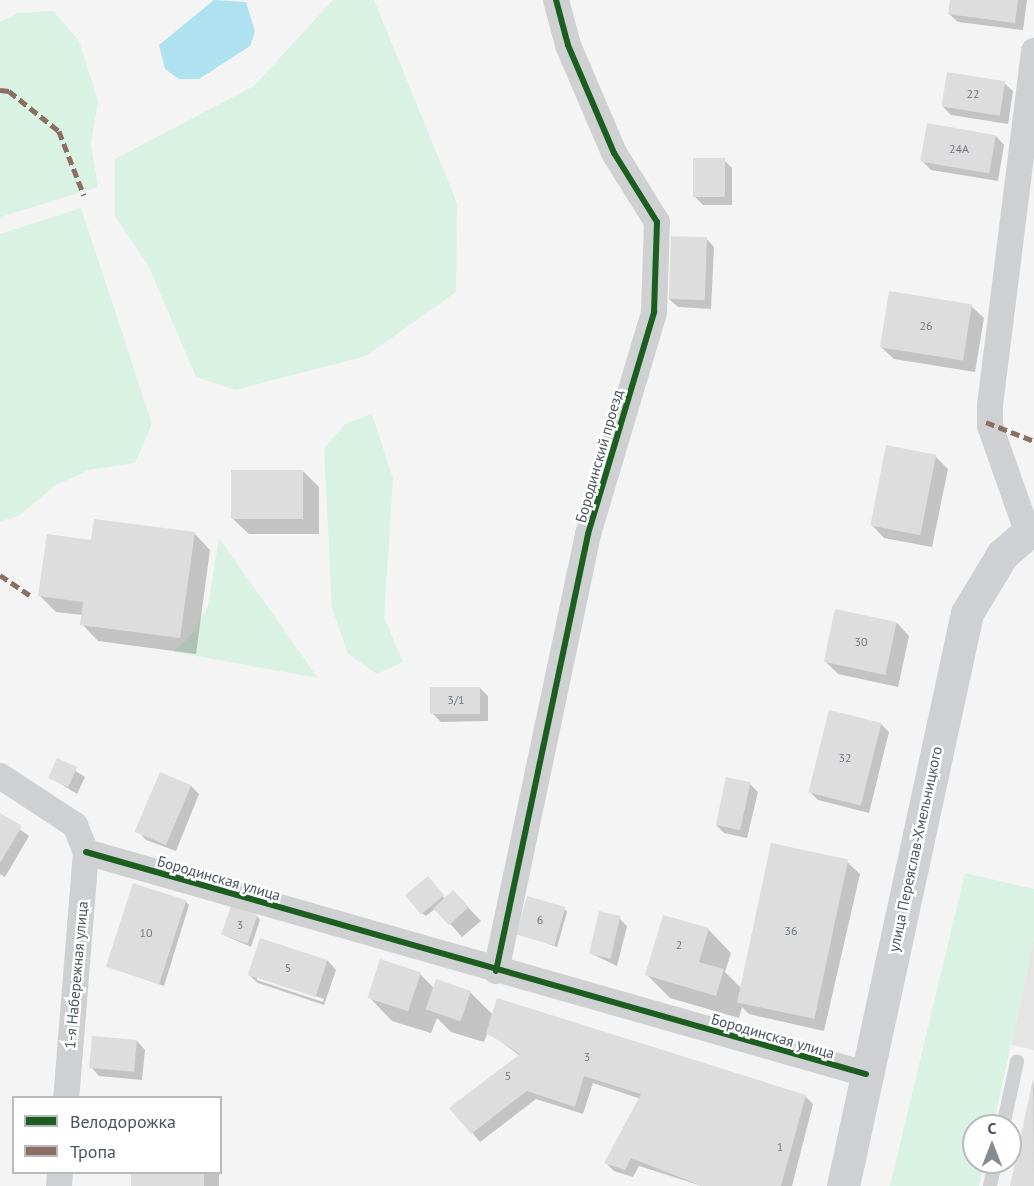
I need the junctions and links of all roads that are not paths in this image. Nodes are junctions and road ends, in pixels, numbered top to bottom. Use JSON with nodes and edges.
{"nodes":[{"id":1,"x":556,"y":0,"type":"edge"},
{"id":2,"x":1034,"y":51,"type":"edge"},
{"id":3,"x":1030,"y":529,"type":"edge"},
{"id":4,"x":0,"y":777,"type":"edge"},
{"id":5,"x":86,"y":852,"type":"junction"},
{"id":6,"x":496,"y":971,"type":"junction"},
{"id":7,"x":1017,"y":1062,"type":"dead end"},
{"id":8,"x":866,"y":1074,"type":"junction"},
{"id":9,"x":66,"y":1096,"type":"edge"},
{"id":10,"x":1006,"y":1114,"type":"edge"},
{"id":11,"x":843,"y":1186,"type":"edge"}],
"edges":[{"from":1,"to":6,"type":"street","name":"Бородинский проезд"},
{"from":2,"to":3,"type":"street"},
{"from":3,"to":8,"type":"main road","name":"улица Переяслав-Хмельницкого"},
{"from":4,"to":5,"type":"street"},
{"from":5,"to":6,"type":"street","name":"Бородинская улица"},
{"from":5,"to":9,"type":"street","name":"1-я Набережная улица"},
{"from":6,"to":8,"type":"street","name":"Бородинская улица"},
{"from":7,"to":10,"type":"lane"},
{"from":8,"to":11,"type":"main road","name":"улица Переяслав-Хмельницкого"}]}
